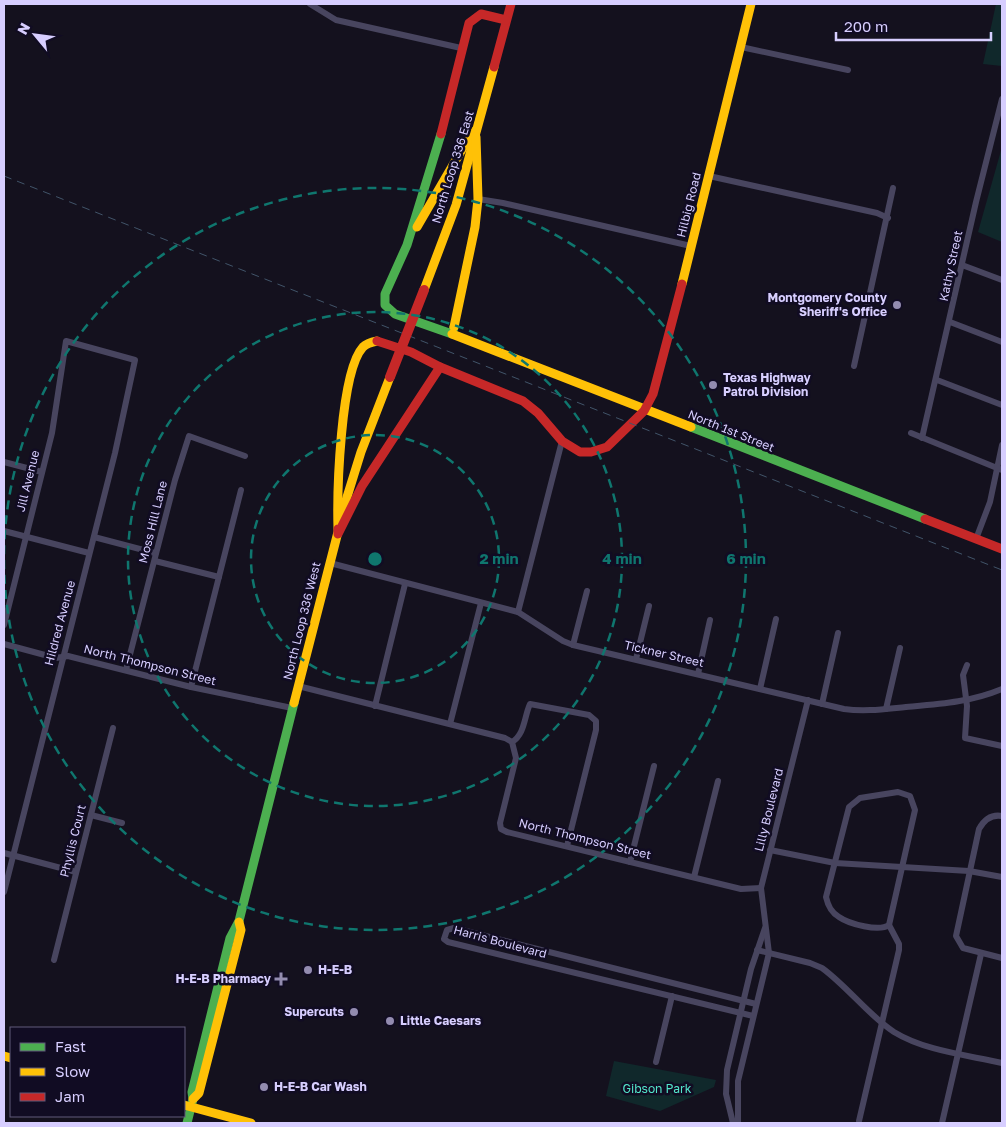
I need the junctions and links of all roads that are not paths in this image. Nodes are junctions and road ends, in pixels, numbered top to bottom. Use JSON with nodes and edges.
{"nodes":[{"id":1,"x":310,"y":4,"type":"edge"},
{"id":2,"x":511,"y":4,"type":"edge"},
{"id":3,"x":752,"y":4,"type":"edge"},
{"id":4,"x":506,"y":20,"type":"junction"},
{"id":5,"x":741,"y":47,"type":"junction"},
{"id":6,"x":462,"y":48,"type":"junction"},
{"id":7,"x":848,"y":70,"type":"dead end"},
{"id":8,"x":1002,"y":99,"type":"edge"},
{"id":9,"x":479,"y":126,"type":"junction"},
{"id":10,"x":476,"y":137,"type":"junction"},
{"id":11,"x":709,"y":176,"type":"junction"},
{"id":12,"x":893,"y":188,"type":"dead end"},
{"id":13,"x":478,"y":199,"type":"junction"},
{"id":14,"x":888,"y":218,"type":"junction"},
{"id":15,"x":407,"y":245,"type":"junction"},
{"id":16,"x":691,"y":246,"type":"junction"},
{"id":17,"x":962,"y":265,"type":"junction"},
{"id":18,"x":1002,"y":280,"type":"edge"},
{"id":19,"x":950,"y":322,"type":"junction"},
{"id":20,"x":407,"y":333,"type":"joint"},
{"id":21,"x":452,"y":334,"type":"junction"},
{"id":22,"x":1002,"y":342,"type":"edge"},
{"id":23,"x":135,"y":360,"type":"joint"},
{"id":24,"x":854,"y":366,"type":"dead end"},
{"id":25,"x":440,"y":367,"type":"junction"},
{"id":26,"x":937,"y":380,"type":"junction"},
{"id":27,"x":1002,"y":405,"type":"edge"},
{"id":28,"x":644,"y":411,"type":"junction"},
{"id":29,"x":911,"y":434,"type":"dead end"},
{"id":30,"x":922,"y":438,"type":"junction"},
{"id":31,"x":562,"y":441,"type":"junction"},
{"id":32,"x":1002,"y":445,"type":"edge"},
{"id":33,"x":245,"y":456,"type":"dead end"},
{"id":34,"x":4,"y":462,"type":"edge"},
{"id":35,"x":1000,"y":469,"type":"edge"},
{"id":36,"x":42,"y":472,"type":"junction"},
{"id":37,"x":241,"y":490,"type":"dead end"},
{"id":38,"x":4,"y":531,"type":"edge"},
{"id":39,"x":338,"y":534,"type":"junction"},
{"id":40,"x":26,"y":537,"type":"junction"},
{"id":41,"x":94,"y":537,"type":"junction"},
{"id":42,"x":976,"y":539,"type":"junction"},
{"id":43,"x":1002,"y":550,"type":"edge"},
{"id":44,"x":89,"y":553,"type":"junction"},
{"id":45,"x":155,"y":553,"type":"junction"},
{"id":46,"x":155,"y":561,"type":"junction"},
{"id":47,"x":330,"y":563,"type":"junction"},
{"id":48,"x":219,"y":577,"type":"junction"},
{"id":49,"x":405,"y":584,"type":"junction"},
{"id":50,"x":588,"y":591,"type":"dead end"},
{"id":51,"x":7,"y":602,"type":"edge"},
{"id":52,"x":481,"y":602,"type":"junction"},
{"id":53,"x":649,"y":606,"type":"dead end"},
{"id":54,"x":518,"y":612,"type":"junction"},
{"id":55,"x":776,"y":619,"type":"dead end"},
{"id":56,"x":710,"y":620,"type":"dead end"},
{"id":57,"x":4,"y":625,"type":"edge"},
{"id":58,"x":838,"y":633,"type":"dead end"},
{"id":59,"x":4,"y":644,"type":"edge"},
{"id":60,"x":574,"y":645,"type":"junction"},
{"id":61,"x":900,"y":648,"type":"dead end"},
{"id":62,"x":62,"y":657,"type":"junction"},
{"id":63,"x":636,"y":659,"type":"junction"},
{"id":64,"x":967,"y":666,"type":"dead end"},
{"id":65,"x":126,"y":670,"type":"junction"},
{"id":66,"x":698,"y":674,"type":"junction"},
{"id":67,"x":298,"y":686,"type":"junction"},
{"id":68,"x":191,"y":687,"type":"junction"},
{"id":69,"x":760,"y":689,"type":"junction"},
{"id":70,"x":1002,"y":689,"type":"edge"},
{"id":71,"x":808,"y":700,"type":"junction"},
{"id":72,"x":965,"y":702,"type":"junction"},
{"id":73,"x":822,"y":704,"type":"junction"},
{"id":74,"x":375,"y":706,"type":"junction"},
{"id":75,"x":292,"y":708,"type":"junction"},
{"id":76,"x":886,"y":709,"type":"junction"},
{"id":77,"x":450,"y":724,"type":"junction"},
{"id":78,"x":113,"y":728,"type":"dead end"},
{"id":79,"x":512,"y":742,"type":"junction"},
{"id":80,"x":1002,"y":746,"type":"edge"},
{"id":81,"x":654,"y":766,"type":"dead end"},
{"id":82,"x":718,"y":781,"type":"dead end"},
{"id":83,"x":91,"y":815,"type":"junction"},
{"id":84,"x":1002,"y":816,"type":"edge"},
{"id":85,"x":122,"y":823,"type":"dead end"},
{"id":86,"x":566,"y":846,"type":"junction"},
{"id":87,"x":770,"y":850,"type":"junction"},
{"id":88,"x":4,"y":853,"type":"edge"},
{"id":89,"x":13,"y":855,"type":"junction"},
{"id":90,"x":630,"y":862,"type":"junction"},
{"id":91,"x":835,"y":863,"type":"junction"},
{"id":92,"x":902,"y":868,"type":"junction"},
{"id":93,"x":969,"y":871,"type":"junction"},
{"id":94,"x":76,"y":872,"type":"junction"},
{"id":95,"x":694,"y":877,"type":"junction"},
{"id":96,"x":1002,"y":877,"type":"edge"},
{"id":97,"x":761,"y":888,"type":"junction"},
{"id":98,"x":4,"y":892,"type":"edge"},
{"id":99,"x":239,"y":921,"type":"junction"},
{"id":100,"x":890,"y":925,"type":"junction"},
{"id":101,"x":765,"y":927,"type":"junction"},
{"id":102,"x":756,"y":950,"type":"junction"},
{"id":103,"x":769,"y":953,"type":"junction"},
{"id":104,"x":980,"y":954,"type":"junction"},
{"id":105,"x":1002,"y":958,"type":"edge"},
{"id":106,"x":54,"y":960,"type":"dead end"},
{"id":107,"x":221,"y":991,"type":"junction"},
{"id":108,"x":672,"y":996,"type":"junction"},
{"id":109,"x":743,"y":1001,"type":"junction"},
{"id":110,"x":756,"y":1004,"type":"junction"},
{"id":111,"x":741,"y":1013,"type":"junction"},
{"id":112,"x":753,"y":1016,"type":"junction"},
{"id":113,"x":882,"y":1023,"type":"junction"},
{"id":114,"x":957,"y":1052,"type":"junction"},
{"id":115,"x":656,"y":1062,"type":"dead end"},
{"id":116,"x":1002,"y":1063,"type":"edge"},
{"id":117,"x":189,"y":1104,"type":"edge"},
{"id":118,"x":859,"y":1121,"type":"dead end"},
{"id":119,"x":187,"y":1123,"type":"edge"},
{"id":120,"x":251,"y":1123,"type":"edge"},
{"id":121,"x":733,"y":1123,"type":"edge"},
{"id":122,"x":738,"y":1123,"type":"edge"},
{"id":123,"x":942,"y":1123,"type":"edge"}],
"edges":[{"from":1,"to":6,"type":"street"},
{"from":2,"to":4,"type":"main road","name":"North Loop 336 East"},
{"from":3,"to":5,"type":"main road","name":"Hilbig Road"},
{"from":4,"to":6,"type":"main road"},
{"from":4,"to":9,"type":"main road","name":"North Loop 336 East"},
{"from":5,"to":7,"type":"street"},
{"from":5,"to":11,"type":"main road","name":"Hilbig Road"},
{"from":6,"to":15,"type":"main road"},
{"from":8,"to":17,"type":"street","name":"Kathy Street"},
{"from":9,"to":10,"type":"main road","name":"North Loop 336 East"},
{"from":9,"to":15,"type":"main road"},
{"from":10,"to":13,"type":"main road"},
{"from":10,"to":20,"type":"main road","name":"North Loop 336 East","bridge":true},
{"from":11,"to":14,"type":"street"},
{"from":11,"to":16,"type":"main road","name":"Hilbig Road"},
{"from":12,"to":14,"type":"street"},
{"from":13,"to":16,"type":"street"},
{"from":13,"to":21,"type":"main road"},
{"from":14,"to":24,"type":"street"},
{"from":15,"to":21,"type":"main road","name":"North 1st Street"},
{"from":16,"to":28,"type":"main road","name":"Hilbig Road"},
{"from":17,"to":18,"type":"street"},
{"from":17,"to":19,"type":"street","name":"Kathy Street"},
{"from":19,"to":22,"type":"street"},
{"from":19,"to":26,"type":"street","name":"Kathy Street"},
{"from":20,"to":39,"type":"main road","name":"North Loop 336 West","bridge":true},
{"from":21,"to":28,"type":"main road","name":"North 1st Street"},
{"from":23,"to":36,"type":"street","name":"Jill Avenue"},
{"from":23,"to":41,"type":"street","name":"Hildred Avenue"},
{"from":25,"to":31,"type":"main road"},
{"from":25,"to":39,"type":"main road"},
{"from":25,"to":39,"type":"main road"},
{"from":26,"to":27,"type":"street"},
{"from":26,"to":30,"type":"street","name":"Kathy Street"},
{"from":28,"to":31,"type":"main road","name":"Hilbig Road"},
{"from":28,"to":42,"type":"main road","name":"North 1st Street"},
{"from":29,"to":30,"type":"street"},
{"from":30,"to":35,"type":"street"},
{"from":31,"to":54,"type":"street"},
{"from":32,"to":35,"type":"street"},
{"from":33,"to":45,"type":"street","name":"Moss Hill Lane"},
{"from":34,"to":36,"type":"street"},
{"from":35,"to":42,"type":"street"},
{"from":36,"to":40,"type":"street","name":"Jill Avenue"},
{"from":37,"to":48,"type":"street"},
{"from":38,"to":40,"type":"street"},
{"from":39,"to":47,"type":"main road","name":"North Loop 336 West"},
{"from":40,"to":44,"type":"street"},
{"from":40,"to":51,"type":"street","name":"Jill Avenue"},
{"from":41,"to":44,"type":"street","name":"Hildred Avenue"},
{"from":41,"to":45,"type":"street"},
{"from":42,"to":43,"type":"main road","name":"North 1st Street"},
{"from":44,"to":62,"type":"street","name":"Hildred Avenue"},
{"from":45,"to":46,"type":"street","name":"Moss Hill Lane"},
{"from":46,"to":48,"type":"street"},
{"from":46,"to":65,"type":"street","name":"Moss Hill Lane"},
{"from":47,"to":49,"type":"street","name":"Tickner Street"},
{"from":47,"to":67,"type":"main road","name":"North Loop 336 West"},
{"from":48,"to":68,"type":"street"},
{"from":49,"to":52,"type":"street","name":"Tickner Street"},
{"from":49,"to":74,"type":"street"},
{"from":50,"to":60,"type":"street"},
{"from":51,"to":57,"type":"street","name":"Jill Avenue"},
{"from":52,"to":54,"type":"street","name":"Tickner Street"},
{"from":52,"to":77,"type":"street"},
{"from":53,"to":63,"type":"street"},
{"from":54,"to":60,"type":"street","name":"Tickner Street"},
{"from":55,"to":69,"type":"street"},
{"from":56,"to":66,"type":"street"},
{"from":58,"to":73,"type":"street"},
{"from":59,"to":62,"type":"street","name":"North Thompson Street"},
{"from":60,"to":63,"type":"street","name":"Tickner Street"},
{"from":61,"to":76,"type":"street"},
{"from":62,"to":65,"type":"street","name":"North Thompson Street"},
{"from":62,"to":89,"type":"street","name":"Hildred Avenue"},
{"from":63,"to":66,"type":"street","name":"Tickner Street"},
{"from":64,"to":72,"type":"street"},
{"from":65,"to":68,"type":"street","name":"North Thompson Street"},
{"from":66,"to":69,"type":"street","name":"Tickner Street"},
{"from":67,"to":74,"type":"street"},
{"from":67,"to":75,"type":"main road","name":"North Loop 336 West"},
{"from":68,"to":75,"type":"street","name":"North Thompson Street"},
{"from":69,"to":71,"type":"street","name":"Tickner Street"},
{"from":70,"to":72,"type":"street","name":"Tickner Street"},
{"from":71,"to":73,"type":"street","name":"Tickner Street"},
{"from":71,"to":87,"type":"street","name":"Lilly Boulevard"},
{"from":72,"to":76,"type":"street","name":"Tickner Street"},
{"from":72,"to":80,"type":"street"},
{"from":73,"to":76,"type":"street","name":"Tickner Street"},
{"from":74,"to":77,"type":"street"},
{"from":75,"to":99,"type":"main road","name":"North Loop 336 West"},
{"from":77,"to":79,"type":"street"},
{"from":78,"to":83,"type":"street","name":"Phyllis Court"},
{"from":79,"to":86,"type":"street","name":"North Thompson Street"},
{"from":79,"to":86,"type":"street"},
{"from":81,"to":90,"type":"street"},
{"from":82,"to":95,"type":"street"},
{"from":83,"to":85,"type":"street"},
{"from":83,"to":94,"type":"street","name":"Phyllis Court"},
{"from":84,"to":93,"type":"street"},
{"from":86,"to":90,"type":"street","name":"North Thompson Street"},
{"from":87,"to":91,"type":"street"},
{"from":87,"to":97,"type":"street","name":"Lilly Boulevard"},
{"from":88,"to":89,"type":"street"},
{"from":89,"to":94,"type":"street"},
{"from":89,"to":98,"type":"street","name":"Hildred Avenue"},
{"from":90,"to":95,"type":"street","name":"North Thompson Street"},
{"from":91,"to":92,"type":"street"},
{"from":91,"to":92,"type":"street"},
{"from":91,"to":100,"type":"street"},
{"from":92,"to":93,"type":"street"},
{"from":92,"to":100,"type":"street"},
{"from":93,"to":96,"type":"street"},
{"from":93,"to":104,"type":"street"},
{"from":94,"to":106,"type":"street","name":"Phyllis Court"},
{"from":95,"to":97,"type":"street","name":"North Thompson Street"},
{"from":97,"to":101,"type":"street","name":"Lilly Boulevard"},
{"from":99,"to":107,"type":"main road","name":"North Loop 336 West"},
{"from":99,"to":107,"type":"main road","name":"North Loop 336 West"},
{"from":100,"to":113,"type":"street"},
{"from":101,"to":102,"type":"street","name":"Lilly Boulevard"},
{"from":101,"to":103,"type":"street","name":"Lilly Boulevard"},
{"from":102,"to":103,"type":"street"},
{"from":102,"to":109,"type":"street","name":"Lilly Boulevard"},
{"from":103,"to":110,"type":"street","name":"Lilly Boulevard"},
{"from":103,"to":113,"type":"street"},
{"from":104,"to":105,"type":"street"},
{"from":104,"to":114,"type":"street"},
{"from":107,"to":117,"type":"main road","name":"North Loop 336 West"},
{"from":107,"to":117,"type":"main road","name":"North Loop 336 West"},
{"from":108,"to":109,"type":"street","name":"Harris Boulevard"},
{"from":108,"to":111,"type":"street","name":"Harris Boulevard"},
{"from":108,"to":115,"type":"street"},
{"from":109,"to":110,"type":"street","name":"Harris Boulevard"},
{"from":109,"to":111,"type":"street","name":"Lilly Boulevard"},
{"from":110,"to":112,"type":"street","name":"Lilly Boulevard"},
{"from":111,"to":112,"type":"street","name":"Harris Boulevard"},
{"from":111,"to":121,"type":"street","name":"Lilly Boulevard"},
{"from":112,"to":122,"type":"street","name":"Lilly Boulevard"},
{"from":113,"to":114,"type":"street"},
{"from":113,"to":118,"type":"street"},
{"from":114,"to":116,"type":"street"},
{"from":114,"to":123,"type":"street"},
{"from":117,"to":119,"type":"main road","name":"North Loop 336 West"},
{"from":117,"to":120,"type":"main road"}]}
